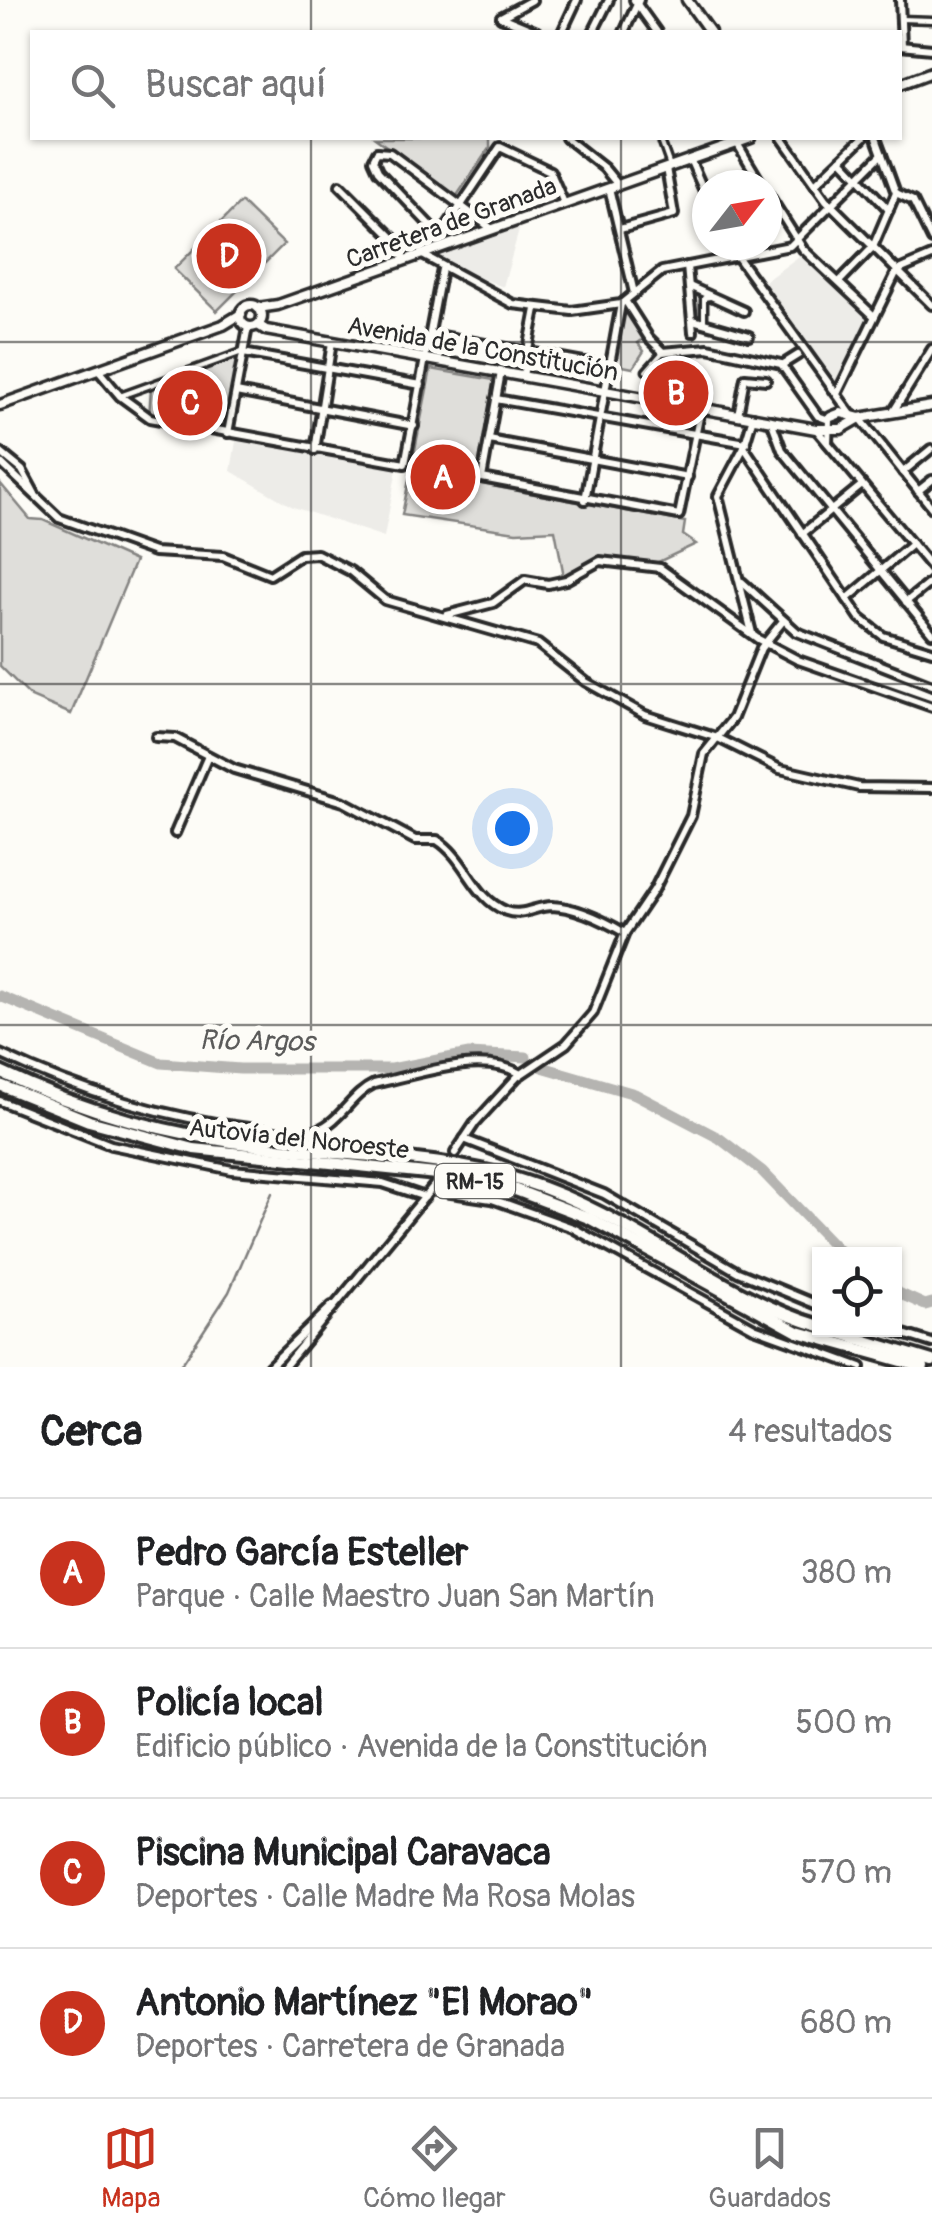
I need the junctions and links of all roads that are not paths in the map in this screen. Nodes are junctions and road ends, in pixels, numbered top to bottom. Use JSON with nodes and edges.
{"nodes":[{"id":1,"x":532,"y":0,"type":"edge"},
{"id":2,"x":577,"y":0,"type":"edge"},
{"id":3,"x":608,"y":0,"type":"edge"},
{"id":4,"x":688,"y":0,"type":"edge"},
{"id":5,"x":900,"y":0,"type":"edge"},
{"id":6,"x":637,"y":2,"type":"edge"},
{"id":7,"x":900,"y":19,"type":"junction"},
{"id":8,"x":932,"y":20,"type":"edge"},
{"id":9,"x":533,"y":30,"type":"edge"},
{"id":10,"x":563,"y":30,"type":"edge"},
{"id":11,"x":595,"y":30,"type":"edge"},
{"id":12,"x":625,"y":30,"type":"edge"},
{"id":13,"x":655,"y":30,"type":"edge"},
{"id":14,"x":709,"y":30,"type":"edge"},
{"id":15,"x":900,"y":30,"type":"edge"},
{"id":16,"x":902,"y":46,"type":"edge"},
{"id":17,"x":932,"y":49,"type":"edge"},
{"id":18,"x":932,"y":72,"type":"edge"},
{"id":19,"x":902,"y":83,"type":"edge"},
{"id":20,"x":571,"y":140,"type":"edge"},
{"id":21,"x":661,"y":140,"type":"edge"},
{"id":22,"x":783,"y":140,"type":"edge"},
{"id":23,"x":861,"y":140,"type":"edge"},
{"id":24,"x":877,"y":140,"type":"edge"},
{"id":25,"x":732,"y":142,"type":"edge"},
{"id":26,"x":882,"y":154,"type":"junction"},
{"id":27,"x":841,"y":159,"type":"junction"},
{"id":28,"x":690,"y":160,"type":"junction"},
{"id":29,"x":668,"y":167,"type":"junction"},
{"id":30,"x":694,"y":170,"type":"edge"},
{"id":31,"x":752,"y":170,"type":"edge"},
{"id":32,"x":859,"y":178,"type":"junction"},
{"id":33,"x":815,"y":184,"type":"junction"},
{"id":34,"x":340,"y":185,"type":"dead end"},
{"id":35,"x":613,"y":186,"type":"junction"},
{"id":36,"x":896,"y":193,"type":"junction"},
{"id":37,"x":564,"y":203,"type":"junction"},
{"id":38,"x":458,"y":204,"type":"junction"},
{"id":39,"x":831,"y":205,"type":"junction"},
{"id":40,"x":889,"y":210,"type":"junction"},
{"id":41,"x":782,"y":217,"type":"edge"},
{"id":42,"x":492,"y":229,"type":"junction"},
{"id":43,"x":620,"y":230,"type":"junction"},
{"id":44,"x":441,"y":236,"type":"junction"},
{"id":45,"x":796,"y":240,"type":"junction"},
{"id":46,"x":932,"y":240,"type":"edge"},
{"id":47,"x":873,"y":248,"type":"junction"},
{"id":48,"x":782,"y":249,"type":"edge"},
{"id":49,"x":421,"y":254,"type":"junction"},
{"id":50,"x":932,"y":256,"type":"edge"},
{"id":51,"x":405,"y":260,"type":"junction"},
{"id":52,"x":723,"y":260,"type":"edge"},
{"id":53,"x":736,"y":260,"type":"edge"},
{"id":54,"x":687,"y":266,"type":"junction"},
{"id":55,"x":442,"y":269,"type":"junction"},
{"id":56,"x":898,"y":271,"type":"junction"},
{"id":57,"x":839,"y":282,"type":"junction"},
{"id":58,"x":689,"y":286,"type":"junction"},
{"id":59,"x":634,"y":295,"type":"junction"},
{"id":60,"x":712,"y":295,"type":"junction"},
{"id":61,"x":624,"y":303,"type":"junction"},
{"id":62,"x":932,"y":305,"type":"edge"},
{"id":63,"x":536,"y":308,"type":"junction"},
{"id":64,"x":744,"y":310,"type":"dead end"},
{"id":65,"x":260,"y":312,"type":"junction"},
{"id":66,"x":874,"y":316,"type":"junction"},
{"id":67,"x":692,"y":320,"type":"junction"},
{"id":68,"x":251,"y":324,"type":"junction"},
{"id":69,"x":704,"y":325,"type":"junction"},
{"id":70,"x":693,"y":332,"type":"dead end"},
{"id":71,"x":431,"y":334,"type":"junction"},
{"id":72,"x":748,"y":336,"type":"dead end"},
{"id":73,"x":332,"y":342,"type":"junction"},
{"id":74,"x":932,"y":350,"type":"edge"},
{"id":75,"x":243,"y":352,"type":"junction"},
{"id":76,"x":528,"y":352,"type":"junction"},
{"id":77,"x":664,"y":352,"type":"junction"},
{"id":78,"x":798,"y":355,"type":"dead end"},
{"id":79,"x":427,"y":358,"type":"junction"},
{"id":80,"x":610,"y":366,"type":"junction"},
{"id":81,"x":782,"y":366,"type":"junction"},
{"id":82,"x":328,"y":368,"type":"junction"},
{"id":83,"x":98,"y":370,"type":"junction"},
{"id":84,"x":646,"y":370,"type":"dead end"},
{"id":85,"x":501,"y":372,"type":"junction"},
{"id":86,"x":523,"y":376,"type":"junction"},
{"id":87,"x":766,"y":380,"type":"dead end"},
{"id":88,"x":422,"y":384,"type":"junction"},
{"id":89,"x":606,"y":390,"type":"junction"},
{"id":90,"x":236,"y":392,"type":"junction"},
{"id":91,"x":837,"y":394,"type":"junction"},
{"id":92,"x":120,"y":396,"type":"junction"},
{"id":93,"x":496,"y":399,"type":"junction"},
{"id":94,"x":0,"y":405,"type":"edge"},
{"id":95,"x":932,"y":406,"type":"edge"},
{"id":96,"x":322,"y":408,"type":"junction"},
{"id":97,"x":701,"y":408,"type":"junction"},
{"id":98,"x":893,"y":412,"type":"junction"},
{"id":99,"x":850,"y":413,"type":"junction"},
{"id":100,"x":738,"y":415,"type":"junction"},
{"id":101,"x":600,"y":417,"type":"junction"},
{"id":102,"x":753,"y":417,"type":"junction"},
{"id":103,"x":830,"y":418,"type":"junction"},
{"id":104,"x":771,"y":420,"type":"junction"},
{"id":105,"x":414,"y":426,"type":"junction"},
{"id":106,"x":812,"y":428,"type":"junction"},
{"id":107,"x":841,"y":428,"type":"junction"},
{"id":108,"x":826,"y":430,"type":"junction"},
{"id":109,"x":228,"y":434,"type":"junction"},
{"id":110,"x":695,"y":435,"type":"junction"},
{"id":111,"x":489,"y":440,"type":"junction"},
{"id":112,"x":828,"y":443,"type":"junction"},
{"id":113,"x":745,"y":445,"type":"junction"},
{"id":114,"x":932,"y":449,"type":"edge"},
{"id":115,"x":315,"y":450,"type":"junction"},
{"id":116,"x":0,"y":452,"type":"edge"},
{"id":117,"x":593,"y":458,"type":"junction"},
{"id":118,"x":4,"y":460,"type":"edge"},
{"id":119,"x":903,"y":472,"type":"junction"},
{"id":120,"x":688,"y":476,"type":"junction"},
{"id":121,"x":932,"y":480,"type":"edge"},
{"id":122,"x":862,"y":484,"type":"junction"},
{"id":123,"x":918,"y":491,"type":"junction"},
{"id":124,"x":38,"y":500,"type":"junction"},
{"id":125,"x":585,"y":500,"type":"junction"},
{"id":126,"x":932,"y":508,"type":"edge"},
{"id":127,"x":831,"y":510,"type":"junction"},
{"id":128,"x":802,"y":534,"type":"junction"},
{"id":129,"x":912,"y":544,"type":"junction"},
{"id":130,"x":932,"y":568,"type":"edge"},
{"id":131,"x":880,"y":570,"type":"junction"},
{"id":132,"x":739,"y":576,"type":"junction"},
{"id":133,"x":932,"y":580,"type":"edge"},
{"id":134,"x":754,"y":595,"type":"junction"},
{"id":135,"x":846,"y":599,"type":"junction"},
{"id":136,"x":745,"y":600,"type":"junction"},
{"id":137,"x":906,"y":602,"type":"junction"},
{"id":138,"x":446,"y":616,"type":"junction"},
{"id":139,"x":746,"y":616,"type":"junction"},
{"id":140,"x":783,"y":620,"type":"junction"},
{"id":141,"x":738,"y":626,"type":"junction"},
{"id":142,"x":932,"y":633,"type":"edge"},
{"id":143,"x":761,"y":644,"type":"junction"},
{"id":144,"x":932,"y":651,"type":"edge"},
{"id":145,"x":932,"y":685,"type":"edge"},
{"id":146,"x":932,"y":707,"type":"edge"},
{"id":147,"x":156,"y":737,"type":"dead end"},
{"id":148,"x":718,"y":738,"type":"junction"},
{"id":149,"x":208,"y":756,"type":"junction"},
{"id":150,"x":932,"y":788,"type":"edge"},
{"id":151,"x":175,"y":832,"type":"dead end"},
{"id":152,"x":625,"y":933,"type":"junction"},
{"id":153,"x":0,"y":1054,"type":"edge"},
{"id":154,"x":0,"y":1072,"type":"edge"},
{"id":155,"x":520,"y":1074,"type":"junction"},
{"id":156,"x":0,"y":1085,"type":"edge"},
{"id":157,"x":0,"y":1101,"type":"edge"},
{"id":158,"x":464,"y":1139,"type":"junction"},
{"id":159,"x":455,"y":1153,"type":"dead end"},
{"id":160,"x":437,"y":1182,"type":"dead end"},
{"id":161,"x":432,"y":1190,"type":"junction"},
{"id":162,"x":425,"y":1197,"type":"junction"},
{"id":163,"x":336,"y":1302,"type":"junction"},
{"id":164,"x":812,"y":1303,"type":"edge"},
{"id":165,"x":812,"y":1323,"type":"edge"},
{"id":166,"x":902,"y":1333,"type":"edge"},
{"id":167,"x":853,"y":1337,"type":"edge"},
{"id":168,"x":932,"y":1343,"type":"edge"},
{"id":169,"x":932,"y":1361,"type":"edge"},
{"id":170,"x":269,"y":1367,"type":"edge"},
{"id":171,"x":284,"y":1367,"type":"edge"},
{"id":172,"x":861,"y":1367,"type":"edge"},
{"id":173,"x":923,"y":1367,"type":"edge"}],
"edges":[{"from":1,"to":9,"type":"street"},
{"from":2,"to":10,"type":"street"},
{"from":3,"to":11,"type":"street"},
{"from":4,"to":14,"type":"main road"},
{"from":5,"to":7,"type":"street"},
{"from":6,"to":12,"type":"street"},
{"from":6,"to":13,"type":"street"},
{"from":7,"to":8,"type":"street"},
{"from":7,"to":15,"type":"street"},
{"from":16,"to":17,"type":"street"},
{"from":18,"to":19,"type":"main road"},
{"from":20,"to":35,"type":"street"},
{"from":21,"to":29,"type":"street"},
{"from":22,"to":33,"type":"street"},
{"from":23,"to":27,"type":"street"},
{"from":24,"to":26,"type":"street"},
{"from":25,"to":28,"type":"main road","name":"Carretera de Granada"},
{"from":25,"to":31,"type":"street"},
{"from":26,"to":32,"type":"street"},
{"from":26,"to":36,"type":"street"},
{"from":27,"to":32,"type":"street"},
{"from":27,"to":33,"type":"street"},
{"from":28,"to":29,"type":"main road","name":"Carretera de Granada"},
{"from":28,"to":30,"type":"street"},
{"from":29,"to":35,"type":"main road","name":"Carretera de Granada"},
{"from":29,"to":43,"type":"street"},
{"from":32,"to":39,"type":"street"},
{"from":32,"to":40,"type":"street"},
{"from":33,"to":39,"type":"street"},
{"from":34,"to":51,"type":"street"},
{"from":35,"to":37,"type":"main road","name":"Carretera de Granada"},
{"from":35,"to":43,"type":"street"},
{"from":36,"to":40,"type":"street"},
{"from":36,"to":46,"type":"street"},
{"from":37,"to":38,"type":"street"},
{"from":37,"to":42,"type":"main road","name":"Carretera de Granada"},
{"from":38,"to":42,"type":"street"},
{"from":38,"to":44,"type":"street"},
{"from":38,"to":44,"type":"street"},
{"from":39,"to":45,"type":"street"},
{"from":39,"to":47,"type":"street"},
{"from":40,"to":47,"type":"street"},
{"from":41,"to":45,"type":"street"},
{"from":42,"to":44,"type":"main road","name":"Carretera de Granada"},
{"from":43,"to":59,"type":"street"},
{"from":44,"to":49,"type":"main road","name":"Carretera de Granada"},
{"from":45,"to":48,"type":"street"},
{"from":45,"to":57,"type":"street"},
{"from":47,"to":56,"type":"street"},
{"from":47,"to":57,"type":"street"},
{"from":49,"to":51,"type":"main road","name":"Carretera de Granada"},
{"from":49,"to":55,"type":"street"},
{"from":50,"to":56,"type":"street"},
{"from":51,"to":65,"type":"main road","name":"Carretera de Granada"},
{"from":52,"to":54,"type":"street"},
{"from":53,"to":91,"type":"street"},
{"from":54,"to":58,"type":"street"},
{"from":54,"to":59,"type":"street"},
{"from":55,"to":63,"type":"street"},
{"from":55,"to":71,"type":"street"},
{"from":56,"to":62,"type":"street"},
{"from":56,"to":66,"type":"street"},
{"from":57,"to":66,"type":"street"},
{"from":58,"to":60,"type":"street"},
{"from":58,"to":67,"type":"street"},
{"from":59,"to":61,"type":"street"},
{"from":60,"to":64,"type":"street"},
{"from":60,"to":69,"type":"street"},
{"from":61,"to":63,"type":"street"},
{"from":61,"to":77,"type":"street"},
{"from":61,"to":80,"type":"street"},
{"from":63,"to":76,"type":"street"},
{"from":65,"to":68,"type":"main road"},
{"from":65,"to":68,"type":"main road","name":"Carretera de Granada"},
{"from":66,"to":91,"type":"street"},
{"from":67,"to":69,"type":"street"},
{"from":67,"to":70,"type":"street"},
{"from":68,"to":73,"type":"main road","name":"Avenida de la Constitución"},
{"from":68,"to":75,"type":"street"},
{"from":68,"to":83,"type":"main road","name":"Carretera de Granada"},
{"from":69,"to":72,"type":"street"},
{"from":71,"to":76,"type":"street"},
{"from":71,"to":79,"type":"street"},
{"from":73,"to":79,"type":"main road","name":"Avenida de la Constitución"},
{"from":73,"to":82,"type":"street"},
{"from":74,"to":98,"type":"street"},
{"from":75,"to":82,"type":"street"},
{"from":75,"to":90,"type":"street"},
{"from":75,"to":92,"type":"street"},
{"from":76,"to":80,"type":"street"},
{"from":76,"to":86,"type":"street"},
{"from":77,"to":81,"type":"street"},
{"from":77,"to":84,"type":"street"},
{"from":78,"to":81,"type":"street"},
{"from":79,"to":85,"type":"main road","name":"Avenida de la Constitución"},
{"from":79,"to":88,"type":"street"},
{"from":80,"to":89,"type":"street"},
{"from":81,"to":103,"type":"street"},
{"from":82,"to":88,"type":"street"},
{"from":82,"to":96,"type":"street"},
{"from":83,"to":92,"type":"street"},
{"from":83,"to":94,"type":"main road","name":"Carretera de Granada"},
{"from":85,"to":86,"type":"main road","name":"Avenida de la Constitución"},
{"from":85,"to":93,"type":"street"},
{"from":86,"to":89,"type":"main road","name":"Avenida de la Constitución"},
{"from":87,"to":100,"type":"street"},
{"from":88,"to":105,"type":"street"},
{"from":89,"to":97,"type":"main road","name":"Avenida de la Constitución"},
{"from":89,"to":101,"type":"street"},
{"from":90,"to":96,"type":"street"},
{"from":90,"to":109,"type":"street"},
{"from":91,"to":99,"type":"street"},
{"from":92,"to":109,"type":"street"},
{"from":93,"to":101,"type":"street"},
{"from":93,"to":111,"type":"street"},
{"from":95,"to":98,"type":"main road"},
{"from":96,"to":105,"type":"street"},
{"from":96,"to":115,"type":"street"},
{"from":97,"to":100,"type":"main road","name":"Avenida de la Constitución"},
{"from":97,"to":110,"type":"street"},
{"from":98,"to":99,"type":"main road"},
{"from":99,"to":103,"type":"main road"},
{"from":99,"to":107,"type":"main road"},
{"from":99,"to":119,"type":"street"},
{"from":100,"to":102,"type":"main road","name":"Avenida de la Constitución"},
{"from":101,"to":110,"type":"street"},
{"from":101,"to":117,"type":"street"},
{"from":102,"to":104,"type":"main road","name":"Avenida de la Constitución"},
{"from":102,"to":113,"type":"street"},
{"from":103,"to":106,"type":"main road"},
{"from":103,"to":107,"type":"main road"},
{"from":103,"to":108,"type":"street"},
{"from":104,"to":106,"type":"main road","name":"Avenida de la Constitución"},
{"from":104,"to":127,"type":"street"},
{"from":105,"to":115,"type":"street"},
{"from":106,"to":108,"type":"main road","name":"Avenida de la Constitución"},
{"from":106,"to":112,"type":"street"},
{"from":107,"to":108,"type":"main road","name":"Avenida de la Constitución"},
{"from":108,"to":112,"type":"street"},
{"from":109,"to":115,"type":"street"},
{"from":110,"to":113,"type":"street"},
{"from":110,"to":120,"type":"street"},
{"from":111,"to":117,"type":"street"},
{"from":111,"to":125,"type":"street"},
{"from":112,"to":122,"type":"street"},
{"from":113,"to":128,"type":"street"},
{"from":113,"to":132,"type":"street"},
{"from":114,"to":119,"type":"street"},
{"from":116,"to":118,"type":"street"},
{"from":117,"to":120,"type":"street"},
{"from":117,"to":125,"type":"street"},
{"from":118,"to":124,"type":"street"},
{"from":118,"to":124,"type":"street"},
{"from":119,"to":123,"type":"street"},
{"from":120,"to":125,"type":"street"},
{"from":121,"to":123,"type":"street"},
{"from":122,"to":127,"type":"street"},
{"from":122,"to":129,"type":"street"},
{"from":123,"to":126,"type":"street"},
{"from":124,"to":138,"type":"street"},
{"from":127,"to":128,"type":"street"},
{"from":127,"to":131,"type":"street"},
{"from":128,"to":135,"type":"street"},
{"from":129,"to":130,"type":"street"},
{"from":129,"to":131,"type":"street"},
{"from":131,"to":135,"type":"street"},
{"from":131,"to":137,"type":"street"},
{"from":132,"to":134,"type":"street"},
{"from":132,"to":136,"type":"street"},
{"from":133,"to":137,"type":"street"},
{"from":134,"to":136,"type":"street"},
{"from":134,"to":140,"type":"street"},
{"from":135,"to":144,"type":"street"},
{"from":136,"to":139,"type":"street"},
{"from":137,"to":142,"type":"street"},
{"from":138,"to":141,"type":"street"},
{"from":138,"to":148,"type":"street"},
{"from":139,"to":141,"type":"street"},
{"from":139,"to":143,"type":"street"},
{"from":140,"to":143,"type":"street"},
{"from":140,"to":145,"type":"street"},
{"from":141,"to":143,"type":"street"},
{"from":143,"to":146,"type":"street"},
{"from":143,"to":148,"type":"street"},
{"from":147,"to":149,"type":"street"},
{"from":148,"to":150,"type":"street"},
{"from":148,"to":152,"type":"street"},
{"from":149,"to":151,"type":"street"},
{"from":149,"to":152,"type":"street"},
{"from":152,"to":155,"type":"street"},
{"from":153,"to":155,"type":"street"},
{"from":154,"to":165,"type":"highway","name":"Autovía del Noroeste","number":"RM-15"},
{"from":155,"to":158,"type":"street"},
{"from":156,"to":173,"type":"highway","name":"Autovía del Noroeste","number":"RM-15"},
{"from":157,"to":162,"type":"street"},
{"from":158,"to":159,"type":"street"},
{"from":158,"to":164,"type":"street"},
{"from":160,"to":161,"type":"street"},
{"from":161,"to":162,"type":"street"},
{"from":161,"to":172,"type":"street"},
{"from":162,"to":163,"type":"street"},
{"from":163,"to":170,"type":"street"},
{"from":163,"to":171,"type":"street"},
{"from":166,"to":168,"type":"street"},
{"from":167,"to":169,"type":"highway"}]}
